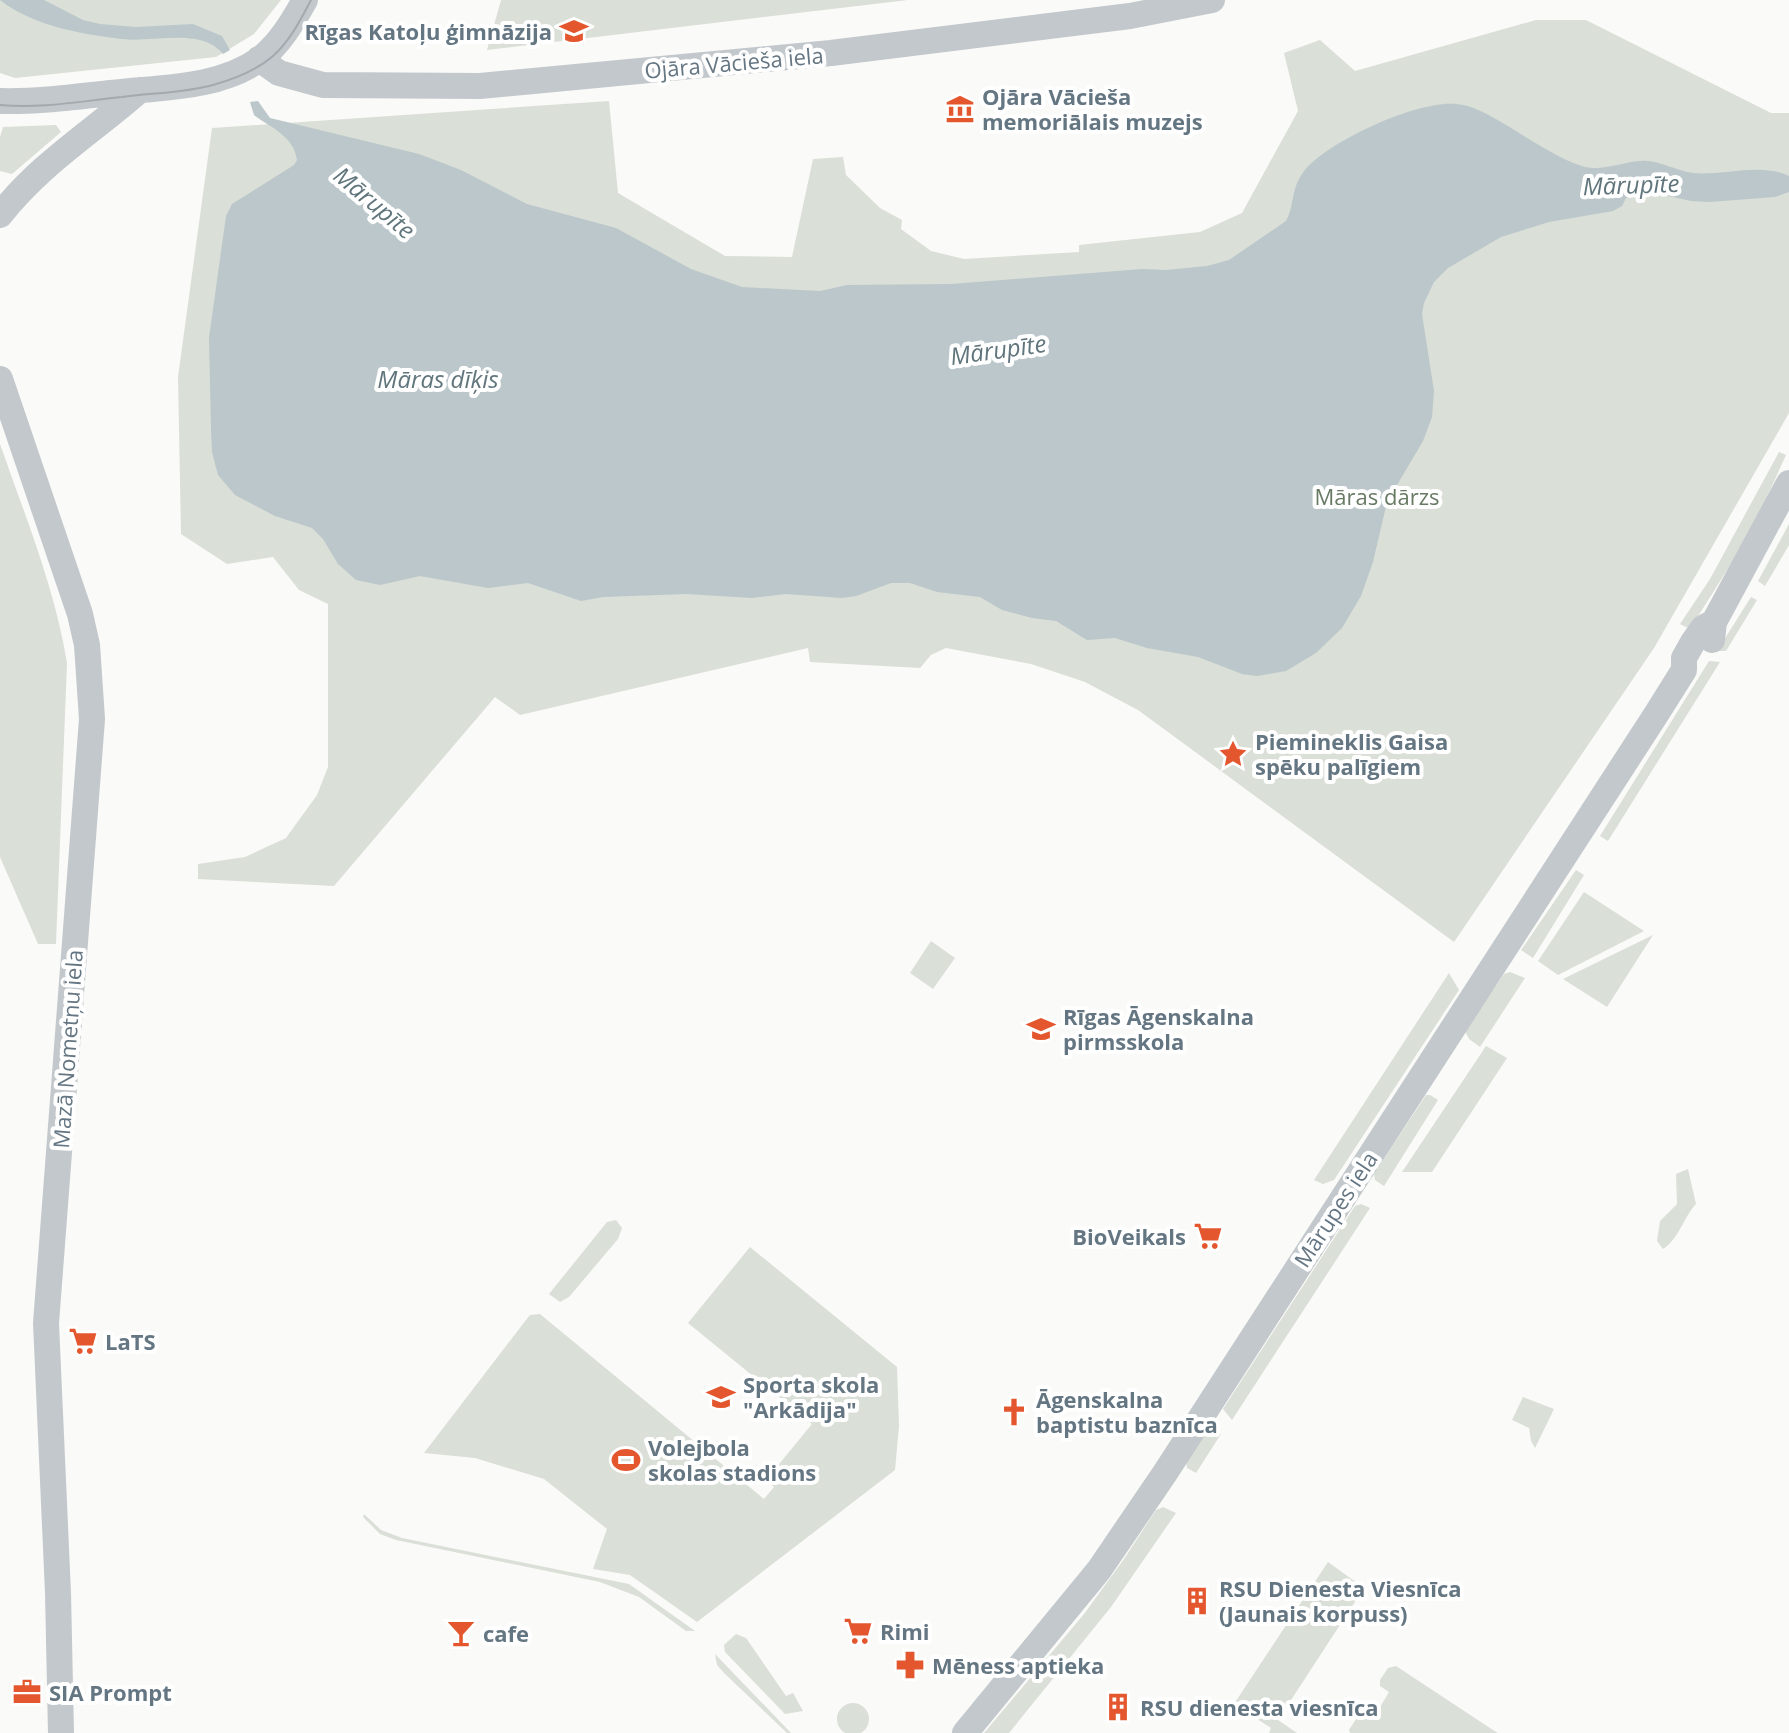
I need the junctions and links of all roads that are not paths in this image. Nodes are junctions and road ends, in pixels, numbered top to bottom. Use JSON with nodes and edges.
{"nodes":[{"id":1,"x":305,"y":0,"type":"edge"},
{"id":2,"x":1212,"y":0,"type":"edge"},
{"id":3,"x":259,"y":59,"type":"junction"},
{"id":4,"x":141,"y":90,"type":"junction"},
{"id":5,"x":0,"y":101,"type":"edge"},
{"id":6,"x":0,"y":215,"type":"edge"},
{"id":7,"x":0,"y":379,"type":"edge"},
{"id":8,"x":1789,"y":483,"type":"edge"},
{"id":9,"x":61,"y":1733,"type":"edge"},
{"id":10,"x":965,"y":1733,"type":"edge"}],
"edges":[{"from":1,"to":3,"type":"street"},
{"from":2,"to":3,"type":"street","name":"Ojāra Vācieša iela"},
{"from":3,"to":4,"type":"street"},
{"from":4,"to":5,"type":"street"},
{"from":4,"to":6,"type":"street"},
{"from":7,"to":9,"type":"street","name":"Mazā Nometņu iela"},
{"from":8,"to":10,"type":"street","name":"Mārupes iela"}]}
